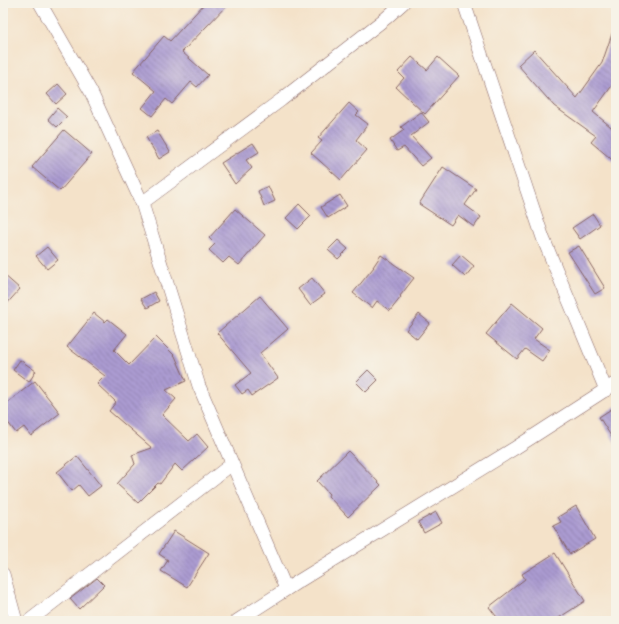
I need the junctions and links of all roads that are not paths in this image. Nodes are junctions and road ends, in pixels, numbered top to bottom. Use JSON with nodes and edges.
{"nodes":[{"id":1,"x":40,"y":3,"type":"edge"},
{"id":2,"x":403,"y":3,"type":"edge"},
{"id":3,"x":464,"y":3,"type":"edge"},
{"id":4,"x":142,"y":203,"type":"junction"},
{"id":5,"x":611,"y":386,"type":"edge"},
{"id":6,"x":232,"y":464,"type":"junction"},
{"id":7,"x":3,"y":574,"type":"edge"},
{"id":8,"x":286,"y":589,"type":"junction"},
{"id":9,"x":16,"y":621,"type":"edge"},
{"id":10,"x":29,"y":621,"type":"edge"},
{"id":11,"x":237,"y":621,"type":"edge"}],
"edges":[{"from":1,"to":4,"type":"street"},
{"from":2,"to":4,"type":"street"},
{"from":3,"to":5,"type":"street"},
{"from":4,"to":6,"type":"street"},
{"from":5,"to":8,"type":"street"},
{"from":6,"to":8,"type":"street"},
{"from":6,"to":10,"type":"street"},
{"from":7,"to":9,"type":"street"},
{"from":8,"to":11,"type":"street"}]}
